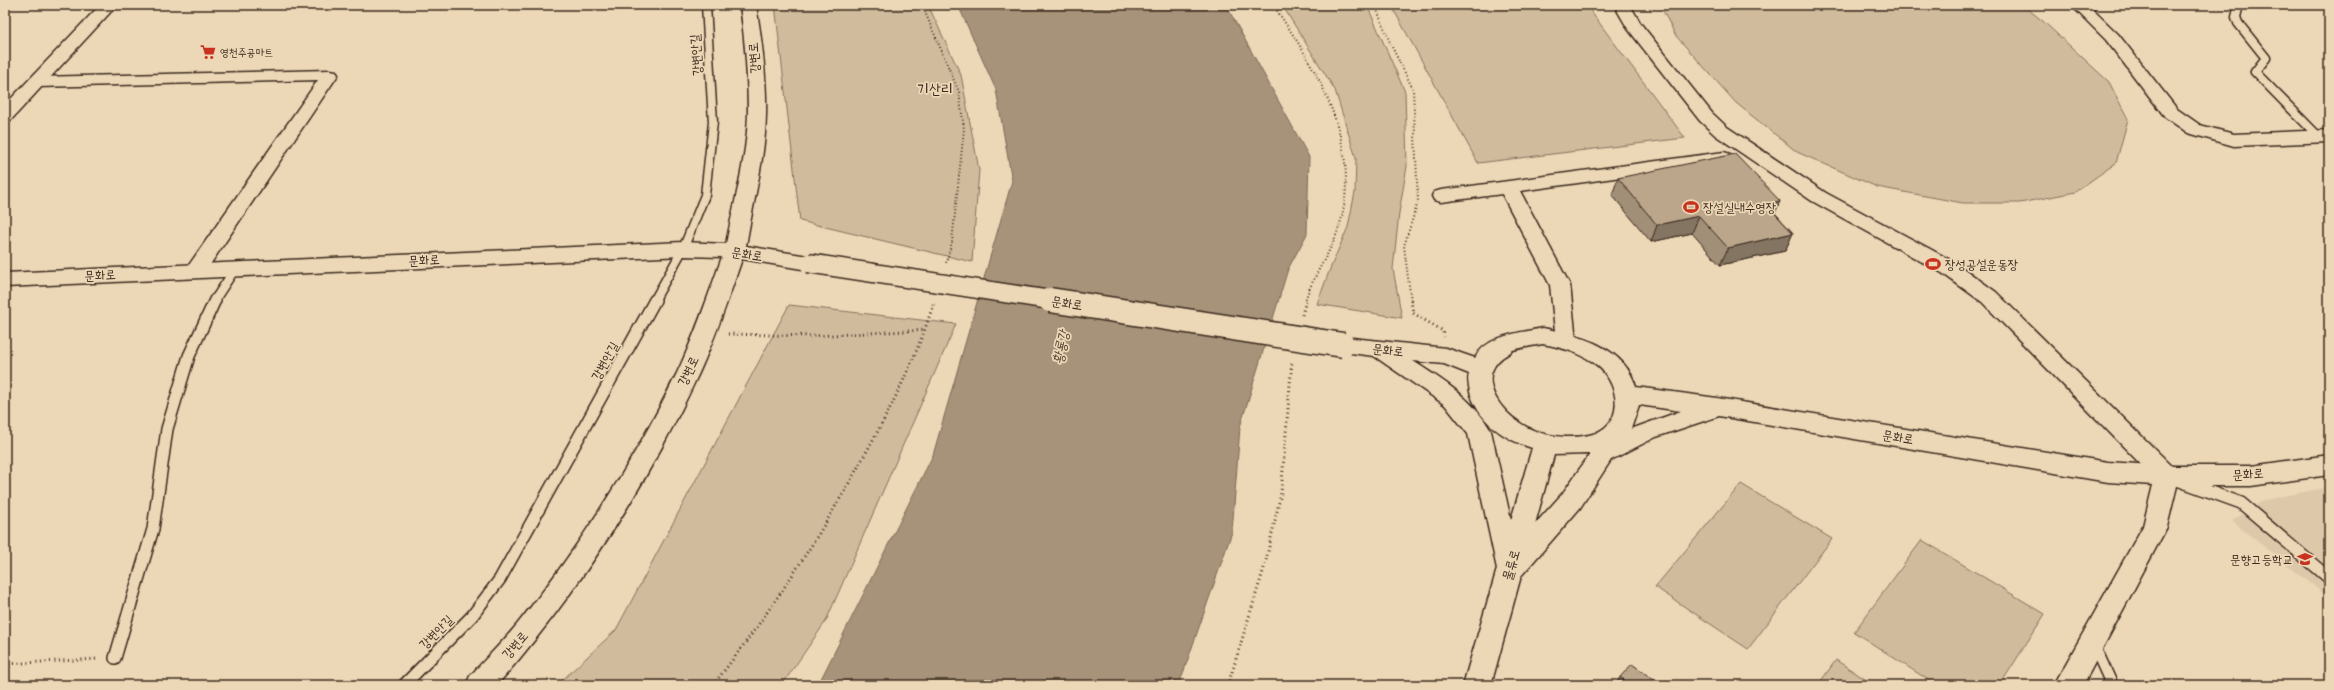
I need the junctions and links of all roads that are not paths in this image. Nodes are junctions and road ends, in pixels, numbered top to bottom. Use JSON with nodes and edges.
{"nodes":[{"id":1,"x":109,"y":5,"type":"edge"},
{"id":2,"x":706,"y":5,"type":"edge"},
{"id":3,"x":748,"y":5,"type":"edge"},
{"id":4,"x":1622,"y":5,"type":"edge"},
{"id":5,"x":2079,"y":5,"type":"edge"},
{"id":6,"x":2239,"y":5,"type":"edge"},
{"id":7,"x":37,"y":82,"type":"junction"},
{"id":8,"x":5,"y":116,"type":"edge"},
{"id":9,"x":2324,"y":137,"type":"edge"},
{"id":10,"x":1752,"y":154,"type":"junction"},
{"id":11,"x":1508,"y":187,"type":"junction"},
{"id":12,"x":1441,"y":196,"type":"dead end"},
{"id":13,"x":684,"y":249,"type":"junction"},
{"id":14,"x":735,"y":251,"type":"junction"},
{"id":15,"x":235,"y":269,"type":"junction"},
{"id":16,"x":196,"y":270,"type":"junction"},
{"id":17,"x":5,"y":280,"type":"edge"},
{"id":18,"x":1566,"y":340,"type":"junction"},
{"id":19,"x":1379,"y":349,"type":"junction"},
{"id":20,"x":1480,"y":369,"type":"junction"},
{"id":21,"x":1628,"y":395,"type":"junction"},
{"id":22,"x":1717,"y":407,"type":"junction"},
{"id":23,"x":1545,"y":445,"type":"junction"},
{"id":24,"x":2329,"y":465,"type":"edge"},
{"id":25,"x":2167,"y":476,"type":"junction"},
{"id":26,"x":1510,"y":570,"type":"junction"},
{"id":27,"x":2329,"y":578,"type":"edge"},
{"id":28,"x":2093,"y":643,"type":"junction"},
{"id":29,"x":115,"y":658,"type":"road end"},
{"id":30,"x":404,"y":685,"type":"edge"},
{"id":31,"x":480,"y":685,"type":"edge"},
{"id":32,"x":1477,"y":685,"type":"edge"},
{"id":33,"x":2068,"y":685,"type":"edge"},
{"id":34,"x":2112,"y":685,"type":"edge"}],
"edges":[{"from":1,"to":7,"type":"street"},
{"from":2,"to":13,"type":"lane","name":"강변안길"},
{"from":3,"to":14,"type":"street","name":"강변로"},
{"from":4,"to":10,"type":"street"},
{"from":5,"to":9,"type":"street"},
{"from":6,"to":9,"type":"lane"},
{"from":7,"to":8,"type":"street"},
{"from":7,"to":16,"type":"street"},
{"from":10,"to":11,"type":"street"},
{"from":10,"to":25,"type":"street"},
{"from":11,"to":12,"type":"street"},
{"from":11,"to":18,"type":"street"},
{"from":13,"to":14,"type":"street","name":"문화로"},
{"from":13,"to":15,"type":"street","name":"문화로"},
{"from":13,"to":30,"type":"lane","name":"강변안길"},
{"from":14,"to":19,"type":"street","name":"문화로","bridge":true},
{"from":14,"to":31,"type":"street","name":"강변로"},
{"from":15,"to":16,"type":"street","name":"문화로"},
{"from":15,"to":29,"type":"lane"},
{"from":16,"to":17,"type":"street","name":"문화로"},
{"from":18,"to":20,"type":"street"},
{"from":18,"to":21,"type":"street"},
{"from":19,"to":20,"type":"street","name":"문화로"},
{"from":19,"to":26,"type":"street"},
{"from":20,"to":23,"type":"street"},
{"from":21,"to":22,"type":"street","name":"문화로"},
{"from":21,"to":23,"type":"street"},
{"from":22,"to":25,"type":"street","name":"문화로"},
{"from":22,"to":26,"type":"street"},
{"from":23,"to":26,"type":"street","name":"물류로"},
{"from":24,"to":25,"type":"street","name":"문화로"},
{"from":25,"to":27,"type":"lane"},
{"from":25,"to":28,"type":"street"},
{"from":26,"to":32,"type":"street","name":"물류로"},
{"from":28,"to":33,"type":"street"},
{"from":28,"to":34,"type":"lane"}]}
